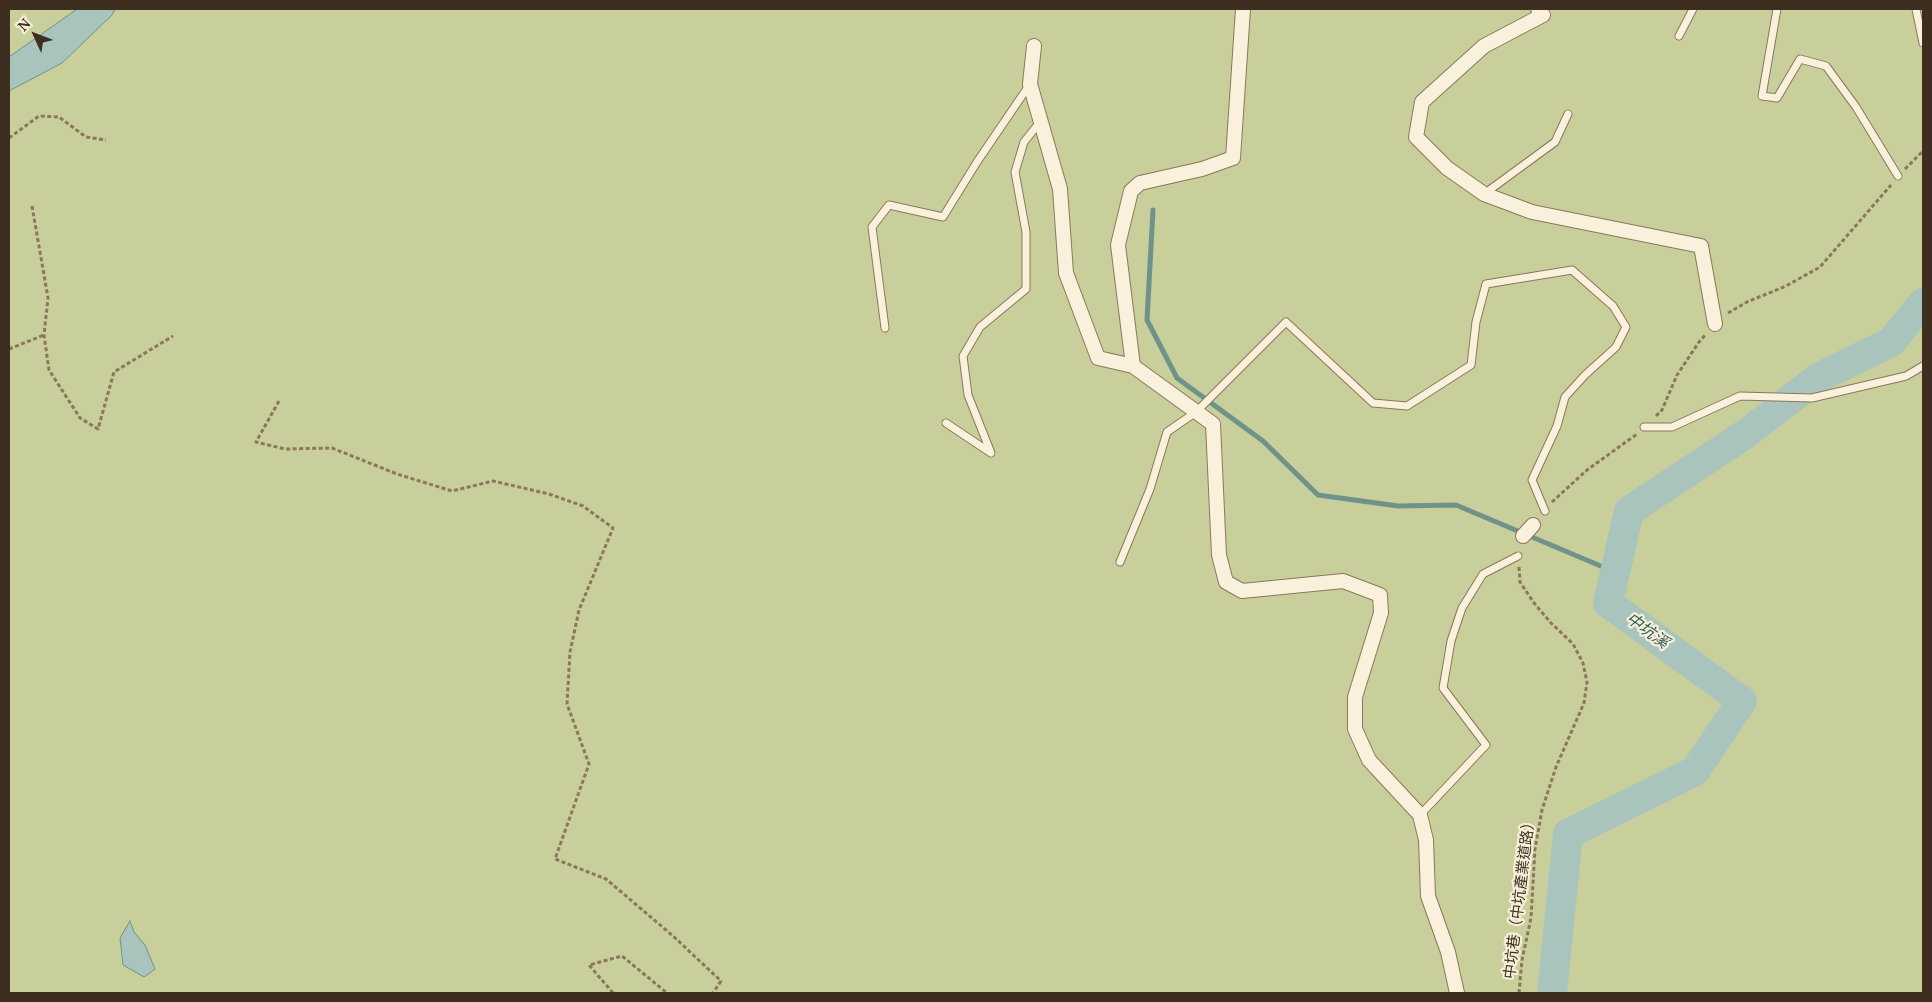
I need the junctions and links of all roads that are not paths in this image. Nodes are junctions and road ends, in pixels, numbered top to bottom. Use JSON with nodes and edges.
{"nodes":[{"id":1,"x":1243,"y":9,"type":"edge"},
{"id":2,"x":1538,"y":9,"type":"edge"},
{"id":3,"x":1693,"y":9,"type":"edge"},
{"id":4,"x":1777,"y":9,"type":"edge"},
{"id":5,"x":1916,"y":9,"type":"edge"},
{"id":6,"x":1679,"y":36,"type":"dead end"},
{"id":7,"x":1923,"y":43,"type":"edge"},
{"id":8,"x":1034,"y":46,"type":"dead end"},
{"id":9,"x":1030,"y":84,"type":"junction"},
{"id":10,"x":1568,"y":114,"type":"dead end"},
{"id":11,"x":1040,"y":122,"type":"junction"},
{"id":12,"x":1898,"y":176,"type":"road end"},
{"id":13,"x":1484,"y":194,"type":"junction"},
{"id":14,"x":1715,"y":324,"type":"road end"},
{"id":15,"x":885,"y":328,"type":"dead end"},
{"id":16,"x":1133,"y":366,"type":"junction"},
{"id":17,"x":1923,"y":366,"type":"edge"},
{"id":18,"x":1198,"y":410,"type":"junction"},
{"id":19,"x":946,"y":423,"type":"dead end"},
{"id":20,"x":1644,"y":427,"type":"road end"},
{"id":21,"x":1545,"y":511,"type":"road end"},
{"id":22,"x":1533,"y":525,"type":"dead end"},
{"id":23,"x":1523,"y":536,"type":"dead end"},
{"id":24,"x":1518,"y":556,"type":"road end"},
{"id":25,"x":1120,"y":562,"type":"dead end"},
{"id":26,"x":1420,"y":815,"type":"junction"},
{"id":27,"x":1457,"y":993,"type":"edge"}],
"edges":[{"from":1,"to":16,"type":"street"},
{"from":2,"to":13,"type":"street"},
{"from":3,"to":6,"type":"lane"},
{"from":4,"to":12,"type":"lane"},
{"from":5,"to":7,"type":"lane"},
{"from":8,"to":9,"type":"street"},
{"from":9,"to":11,"type":"street"},
{"from":9,"to":15,"type":"lane"},
{"from":10,"to":13,"type":"lane"},
{"from":11,"to":16,"type":"street"},
{"from":11,"to":19,"type":"lane"},
{"from":13,"to":14,"type":"street"},
{"from":16,"to":18,"type":"street"},
{"from":17,"to":20,"type":"lane"},
{"from":18,"to":21,"type":"lane"},
{"from":18,"to":25,"type":"lane"},
{"from":18,"to":26,"type":"street"},
{"from":22,"to":23,"type":"street"},
{"from":24,"to":26,"type":"lane"},
{"from":26,"to":27,"type":"street"}]}
